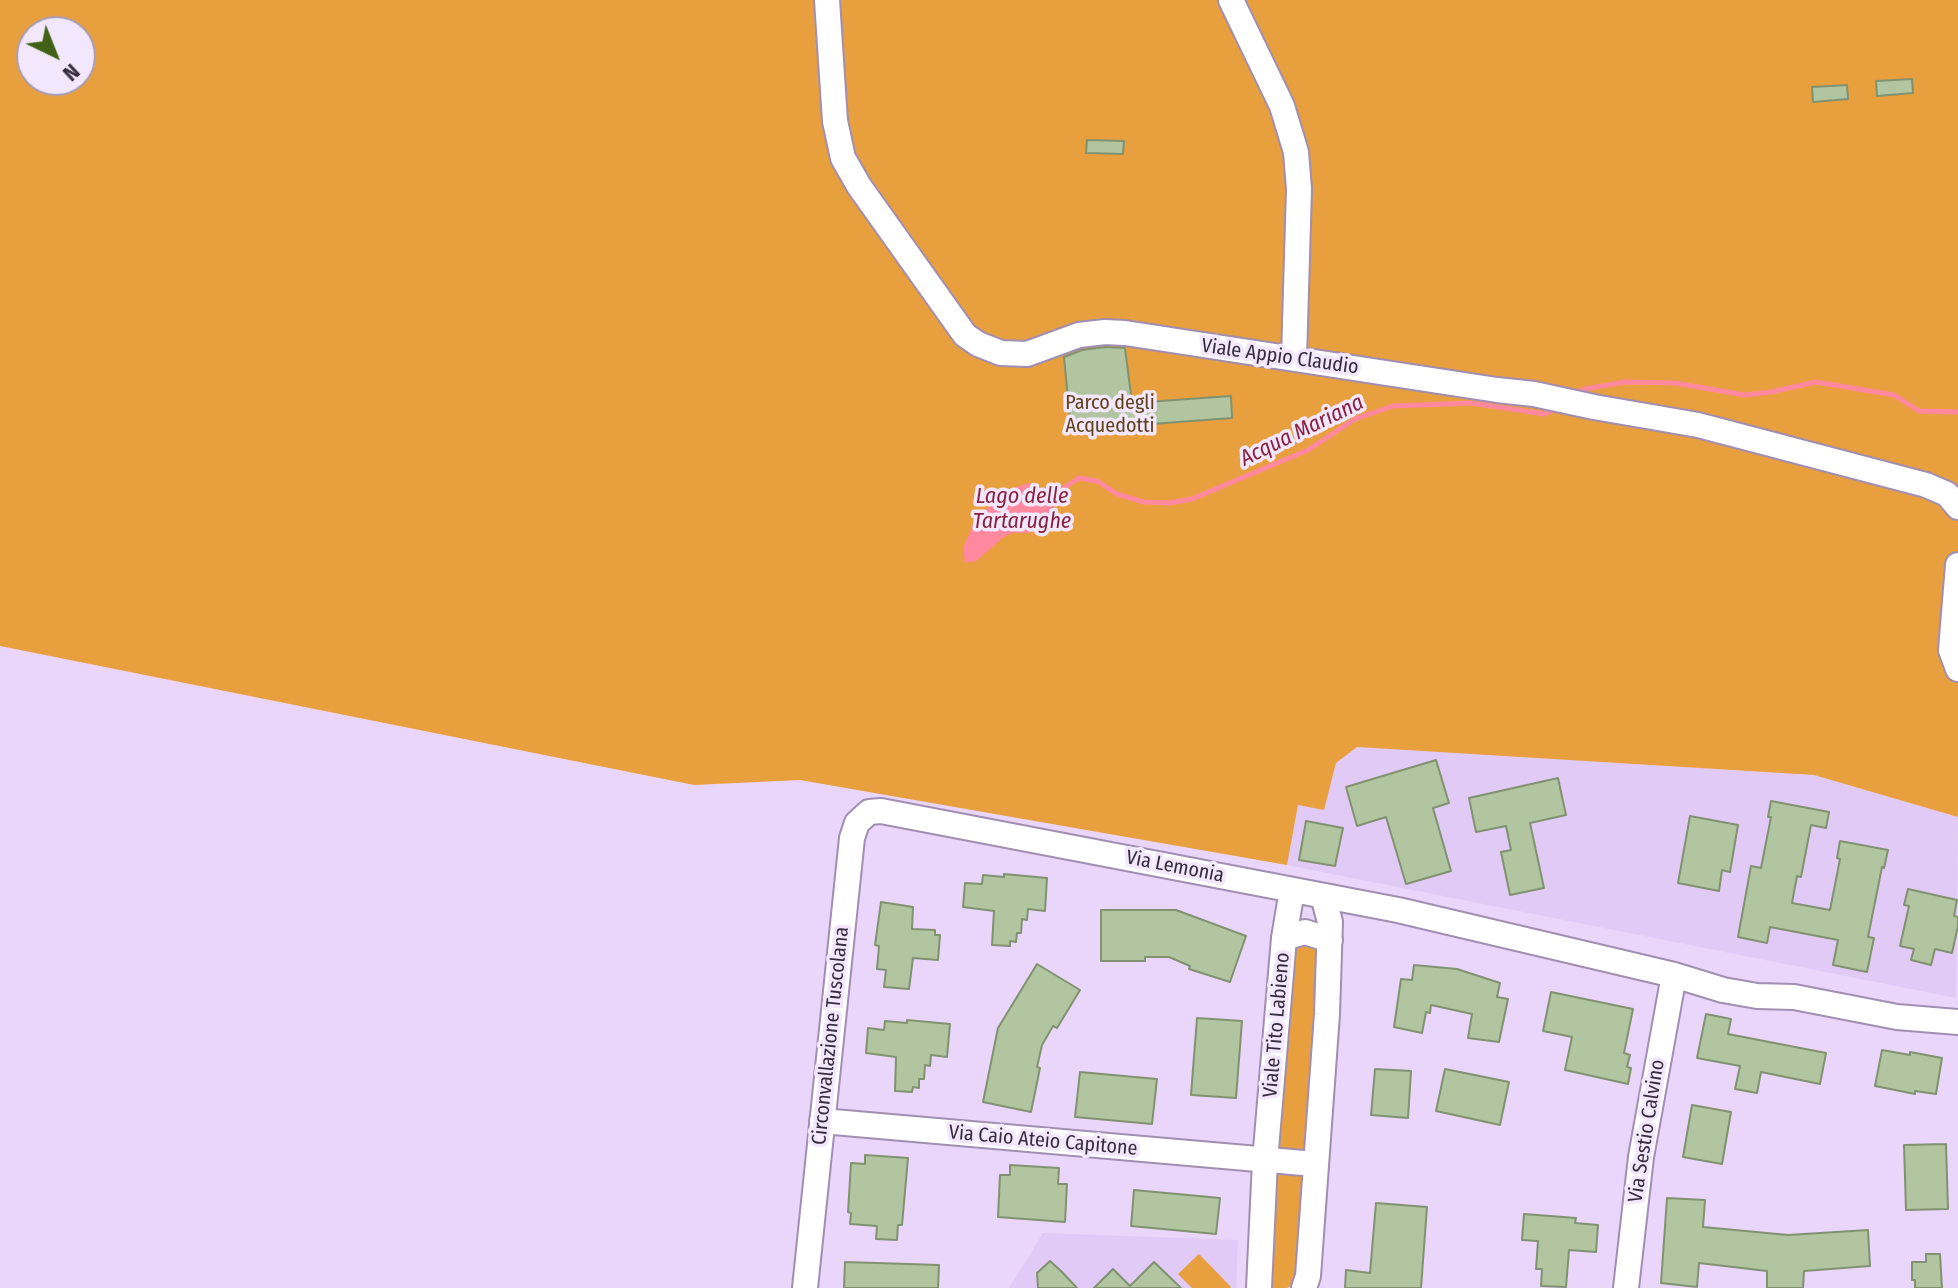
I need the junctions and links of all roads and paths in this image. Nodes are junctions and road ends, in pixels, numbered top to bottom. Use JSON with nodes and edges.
{"nodes":[{"id":1,"x":827,"y":0,"type":"edge"},
{"id":2,"x":1231,"y":0,"type":"edge"},
{"id":3,"x":1294,"y":358,"type":"junction"},
{"id":4,"x":1958,"y":507,"type":"edge"},
{"id":5,"x":1958,"y":565,"type":"edge"},
{"id":6,"x":1958,"y":669,"type":"edge"},
{"id":7,"x":891,"y":813,"type":"joint"},
{"id":8,"x":1292,"y":890,"type":"junction"},
{"id":9,"x":1326,"y":905,"type":"junction"},
{"id":10,"x":1284,"y":938,"type":"junction"},
{"id":11,"x":1330,"y":940,"type":"junction"},
{"id":12,"x":1674,"y":975,"type":"junction"},
{"id":13,"x":1897,"y":1017,"type":"junction"},
{"id":14,"x":1958,"y":1022,"type":"edge"},
{"id":15,"x":1958,"y":1037,"type":"edge"},
{"id":16,"x":822,"y":1121,"type":"junction"},
{"id":17,"x":1265,"y":1161,"type":"junction"},
{"id":18,"x":1315,"y":1164,"type":"junction"},
{"id":19,"x":805,"y":1288,"type":"edge"},
{"id":20,"x":1259,"y":1288,"type":"edge"},
{"id":21,"x":1304,"y":1288,"type":"edge"},
{"id":22,"x":1626,"y":1288,"type":"edge"}],
"edges":[{"from":1,"to":3,"type":"street","name":"Viale Appio Claudio"},
{"from":2,"to":3,"type":"street"},
{"from":3,"to":4,"type":"street","name":"Viale Appio Claudio"},
{"from":5,"to":6,"type":"street"},
{"from":7,"to":8,"type":"street","name":"Via Lemonia"},
{"from":7,"to":16,"type":"street","name":"Circonvallazione Tuscolana"},
{"from":8,"to":9,"type":"street","name":"Via Lemonia"},
{"from":8,"to":10,"type":"street","name":"Viale Tito Labieno"},
{"from":9,"to":11,"type":"street"},
{"from":9,"to":12,"type":"street","name":"Via Lemonia"},
{"from":10,"to":11,"type":"street"},
{"from":10,"to":17,"type":"street","name":"Viale Tito Labieno"},
{"from":11,"to":18,"type":"street"},
{"from":12,"to":13,"type":"street","name":"Via Lemonia"},
{"from":12,"to":22,"type":"street","name":"Via Sestio Calvino"},
{"from":13,"to":14,"type":"street","name":"Via Lemonia"},
{"from":13,"to":15,"type":"street","name":"Via Lemonia"},
{"from":16,"to":17,"type":"street","name":"Via Caio Ateio Capitone"},
{"from":16,"to":19,"type":"street","name":"Circonvallazione Tuscolana"},
{"from":17,"to":18,"type":"street"},
{"from":17,"to":20,"type":"street","name":"Viale Tito Labieno"},
{"from":18,"to":21,"type":"street"}]}
